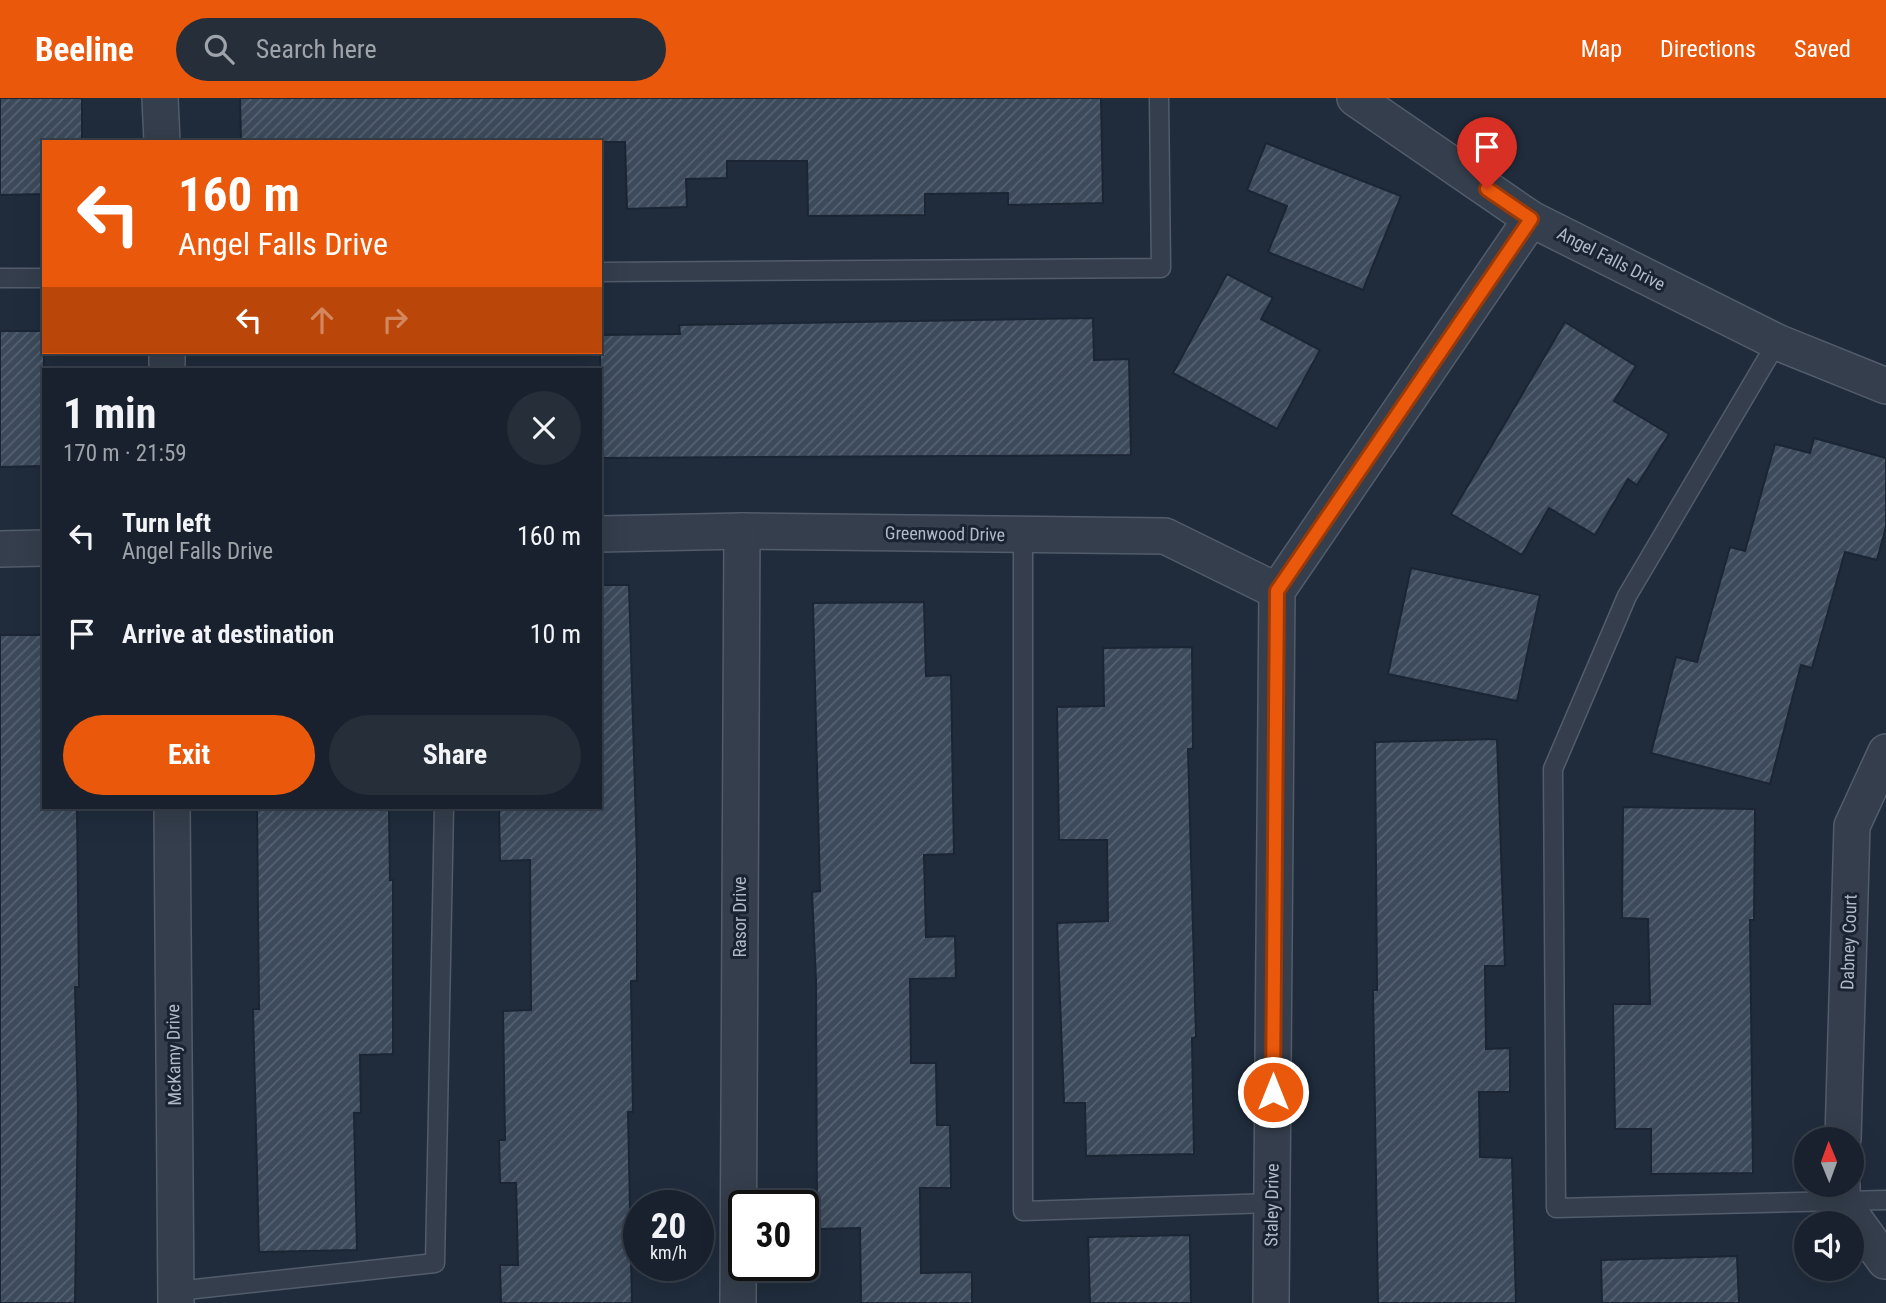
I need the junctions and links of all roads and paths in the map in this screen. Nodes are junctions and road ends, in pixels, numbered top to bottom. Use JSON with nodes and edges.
{"nodes":[{"id":1,"x":160,"y":98,"type":"edge"},
{"id":2,"x":1159,"y":98,"type":"edge"},
{"id":3,"x":1355,"y":98,"type":"edge"},
{"id":4,"x":162,"y":140,"type":"edge"},
{"id":5,"x":1531,"y":219,"type":"junction"},
{"id":6,"x":602,"y":272,"type":"edge"},
{"id":7,"x":0,"y":278,"type":"edge"},
{"id":8,"x":42,"y":278,"type":"edge"},
{"id":9,"x":1777,"y":342,"type":"junction"},
{"id":10,"x":1886,"y":386,"type":"edge"},
{"id":11,"x":742,"y":531,"type":"junction"},
{"id":12,"x":602,"y":534,"type":"edge"},
{"id":13,"x":1023,"y":534,"type":"junction"},
{"id":14,"x":42,"y":548,"type":"edge"},
{"id":15,"x":0,"y":549,"type":"edge"},
{"id":16,"x":1277,"y":591,"type":"junction"},
{"id":17,"x":1886,"y":752,"type":"edge"},
{"id":18,"x":172,"y":809,"type":"edge"},
{"id":19,"x":444,"y":809,"type":"edge"},
{"id":20,"x":1843,"y":1127,"type":"edge"},
{"id":21,"x":1794,"y":1196,"type":"edge"},
{"id":22,"x":1864,"y":1196,"type":"edge"},
{"id":23,"x":1845,"y":1197,"type":"edge"},
{"id":24,"x":1886,"y":1200,"type":"edge"},
{"id":25,"x":1273,"y":1203,"type":"junction"},
{"id":26,"x":1885,"y":1261,"type":"edge"},
{"id":27,"x":176,"y":1297,"type":"edge"},
{"id":28,"x":738,"y":1303,"type":"edge"},
{"id":29,"x":1271,"y":1303,"type":"edge"}],
"edges":[{"from":1,"to":4,"type":"street"},
{"from":2,"to":6,"type":"lane"},
{"from":3,"to":5,"type":"street","name":"Angel Falls Drive"},
{"from":5,"to":9,"type":"street","name":"Angel Falls Drive"},
{"from":5,"to":16,"type":"street"},
{"from":7,"to":8,"type":"lane"},
{"from":9,"to":10,"type":"street","name":"Angel Falls Drive"},
{"from":9,"to":21,"type":"lane"},
{"from":11,"to":12,"type":"street","name":"Greenwood Drive"},
{"from":11,"to":13,"type":"street","name":"Greenwood Drive"},
{"from":11,"to":28,"type":"street","name":"Rasor Drive"},
{"from":13,"to":16,"type":"street","name":"Greenwood Drive"},
{"from":13,"to":25,"type":"lane"},
{"from":14,"to":15,"type":"street"},
{"from":16,"to":25,"type":"street","name":"Staley Drive"},
{"from":17,"to":20,"type":"street","name":"Dabney Court"},
{"from":18,"to":27,"type":"street","name":"McKamy Drive"},
{"from":19,"to":27,"type":"lane"},
{"from":22,"to":24,"type":"lane"},
{"from":23,"to":26,"type":"street"},
{"from":25,"to":29,"type":"street","name":"Staley Drive"}]}
